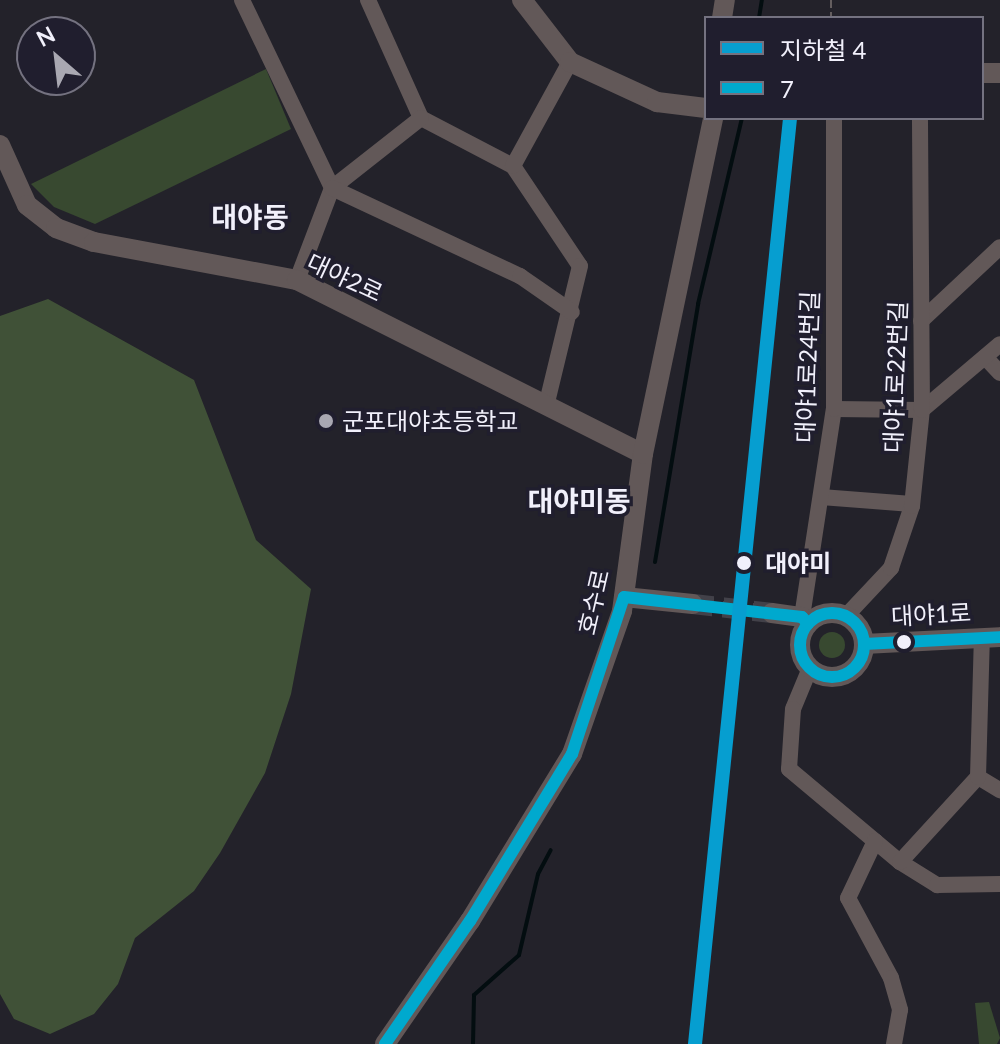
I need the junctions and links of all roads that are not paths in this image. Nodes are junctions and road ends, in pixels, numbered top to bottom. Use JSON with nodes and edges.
{"nodes":[{"id":1,"x":242,"y":0,"type":"edge"},
{"id":2,"x":368,"y":0,"type":"edge"},
{"id":3,"x":522,"y":0,"type":"edge"},
{"id":4,"x":570,"y":62,"type":"junction"},
{"id":5,"x":704,"y":108,"type":"edge"},
{"id":6,"x":421,"y":118,"type":"junction"},
{"id":7,"x":713,"y":120,"type":"edge"},
{"id":8,"x":834,"y":120,"type":"edge"},
{"id":9,"x":920,"y":120,"type":"edge"},
{"id":10,"x":0,"y":145,"type":"edge"},
{"id":11,"x":513,"y":166,"type":"junction"},
{"id":12,"x":332,"y":188,"type":"junction"},
{"id":13,"x":1000,"y":247,"type":"edge"},
{"id":14,"x":297,"y":280,"type":"junction"},
{"id":15,"x":572,"y":312,"type":"junction"},
{"id":16,"x":921,"y":321,"type":"junction"},
{"id":17,"x":1000,"y":344,"type":"edge"},
{"id":18,"x":985,"y":357,"type":"junction"},
{"id":19,"x":1000,"y":373,"type":"edge"},
{"id":20,"x":546,"y":407,"type":"junction"},
{"id":21,"x":834,"y":409,"type":"junction"},
{"id":22,"x":922,"y":410,"type":"junction"},
{"id":23,"x":643,"y":454,"type":"junction"},
{"id":24,"x":821,"y":497,"type":"junction"},
{"id":25,"x":912,"y":504,"type":"junction"},
{"id":26,"x":624,"y":597,"type":"junction"},
{"id":27,"x":693,"y":604,"type":"tunnel mouth"},
{"id":28,"x":772,"y":613,"type":"tunnel mouth"},
{"id":29,"x":846,"y":616,"type":"junction"},
{"id":30,"x":805,"y":620,"type":"junction"},
{"id":31,"x":991,"y":637,"type":"edge"},
{"id":32,"x":864,"y":644,"type":"junction"},
{"id":33,"x":810,"y":668,"type":"junction"},
{"id":34,"x":978,"y":777,"type":"junction"},
{"id":35,"x":1000,"y":790,"type":"edge"},
{"id":36,"x":875,"y":841,"type":"junction"},
{"id":37,"x":900,"y":862,"type":"junction"},
{"id":38,"x":1000,"y":884,"type":"edge"},
{"id":39,"x":385,"y":1044,"type":"edge"},
{"id":40,"x":894,"y":1044,"type":"edge"}],
"edges":[{"from":1,"to":12,"type":"street"},
{"from":2,"to":6,"type":"street"},
{"from":3,"to":4,"type":"street"},
{"from":4,"to":5,"type":"street"},
{"from":4,"to":11,"type":"street"},
{"from":6,"to":11,"type":"street"},
{"from":6,"to":12,"type":"street"},
{"from":7,"to":23,"type":"street","name":"호수로"},
{"from":8,"to":21,"type":"street","name":"대야1로24번길"},
{"from":9,"to":16,"type":"street","name":"대야1로22번길"},
{"from":10,"to":14,"type":"street","name":"대야2로"},
{"from":11,"to":15,"type":"street"},
{"from":12,"to":14,"type":"street"},
{"from":12,"to":15,"type":"street"},
{"from":13,"to":16,"type":"street"},
{"from":14,"to":20,"type":"street","name":"대야2로"},
{"from":15,"to":20,"type":"street"},
{"from":16,"to":22,"type":"street","name":"대야1로22번길"},
{"from":17,"to":18,"type":"street"},
{"from":18,"to":19,"type":"street"},
{"from":18,"to":22,"type":"street"},
{"from":20,"to":23,"type":"street","name":"대야2로"},
{"from":21,"to":22,"type":"street"},
{"from":21,"to":24,"type":"street","name":"대야1로24번길"},
{"from":22,"to":25,"type":"street","name":"대야1로22번길"},
{"from":23,"to":26,"type":"street","name":"호수로"},
{"from":24,"to":25,"type":"street"},
{"from":24,"to":30,"type":"street","name":"대야1로24번길"},
{"from":25,"to":29,"type":"street","name":"대야1로22번길"},
{"from":26,"to":27,"type":"street"},
{"from":26,"to":39,"type":"street","name":"호수로"},
{"from":28,"to":30,"type":"street"},
{"from":29,"to":30,"type":"street"},
{"from":29,"to":32,"type":"street","name":"대야1로"},
{"from":30,"to":33,"type":"street"},
{"from":31,"to":32,"type":"street","name":"대야1로"},
{"from":31,"to":34,"type":"street"},
{"from":32,"to":33,"type":"street","name":"대야1로"},
{"from":33,"to":36,"type":"street"},
{"from":34,"to":35,"type":"street"},
{"from":34,"to":37,"type":"street"},
{"from":36,"to":37,"type":"street"},
{"from":36,"to":40,"type":"street"},
{"from":37,"to":38,"type":"street"}]}
